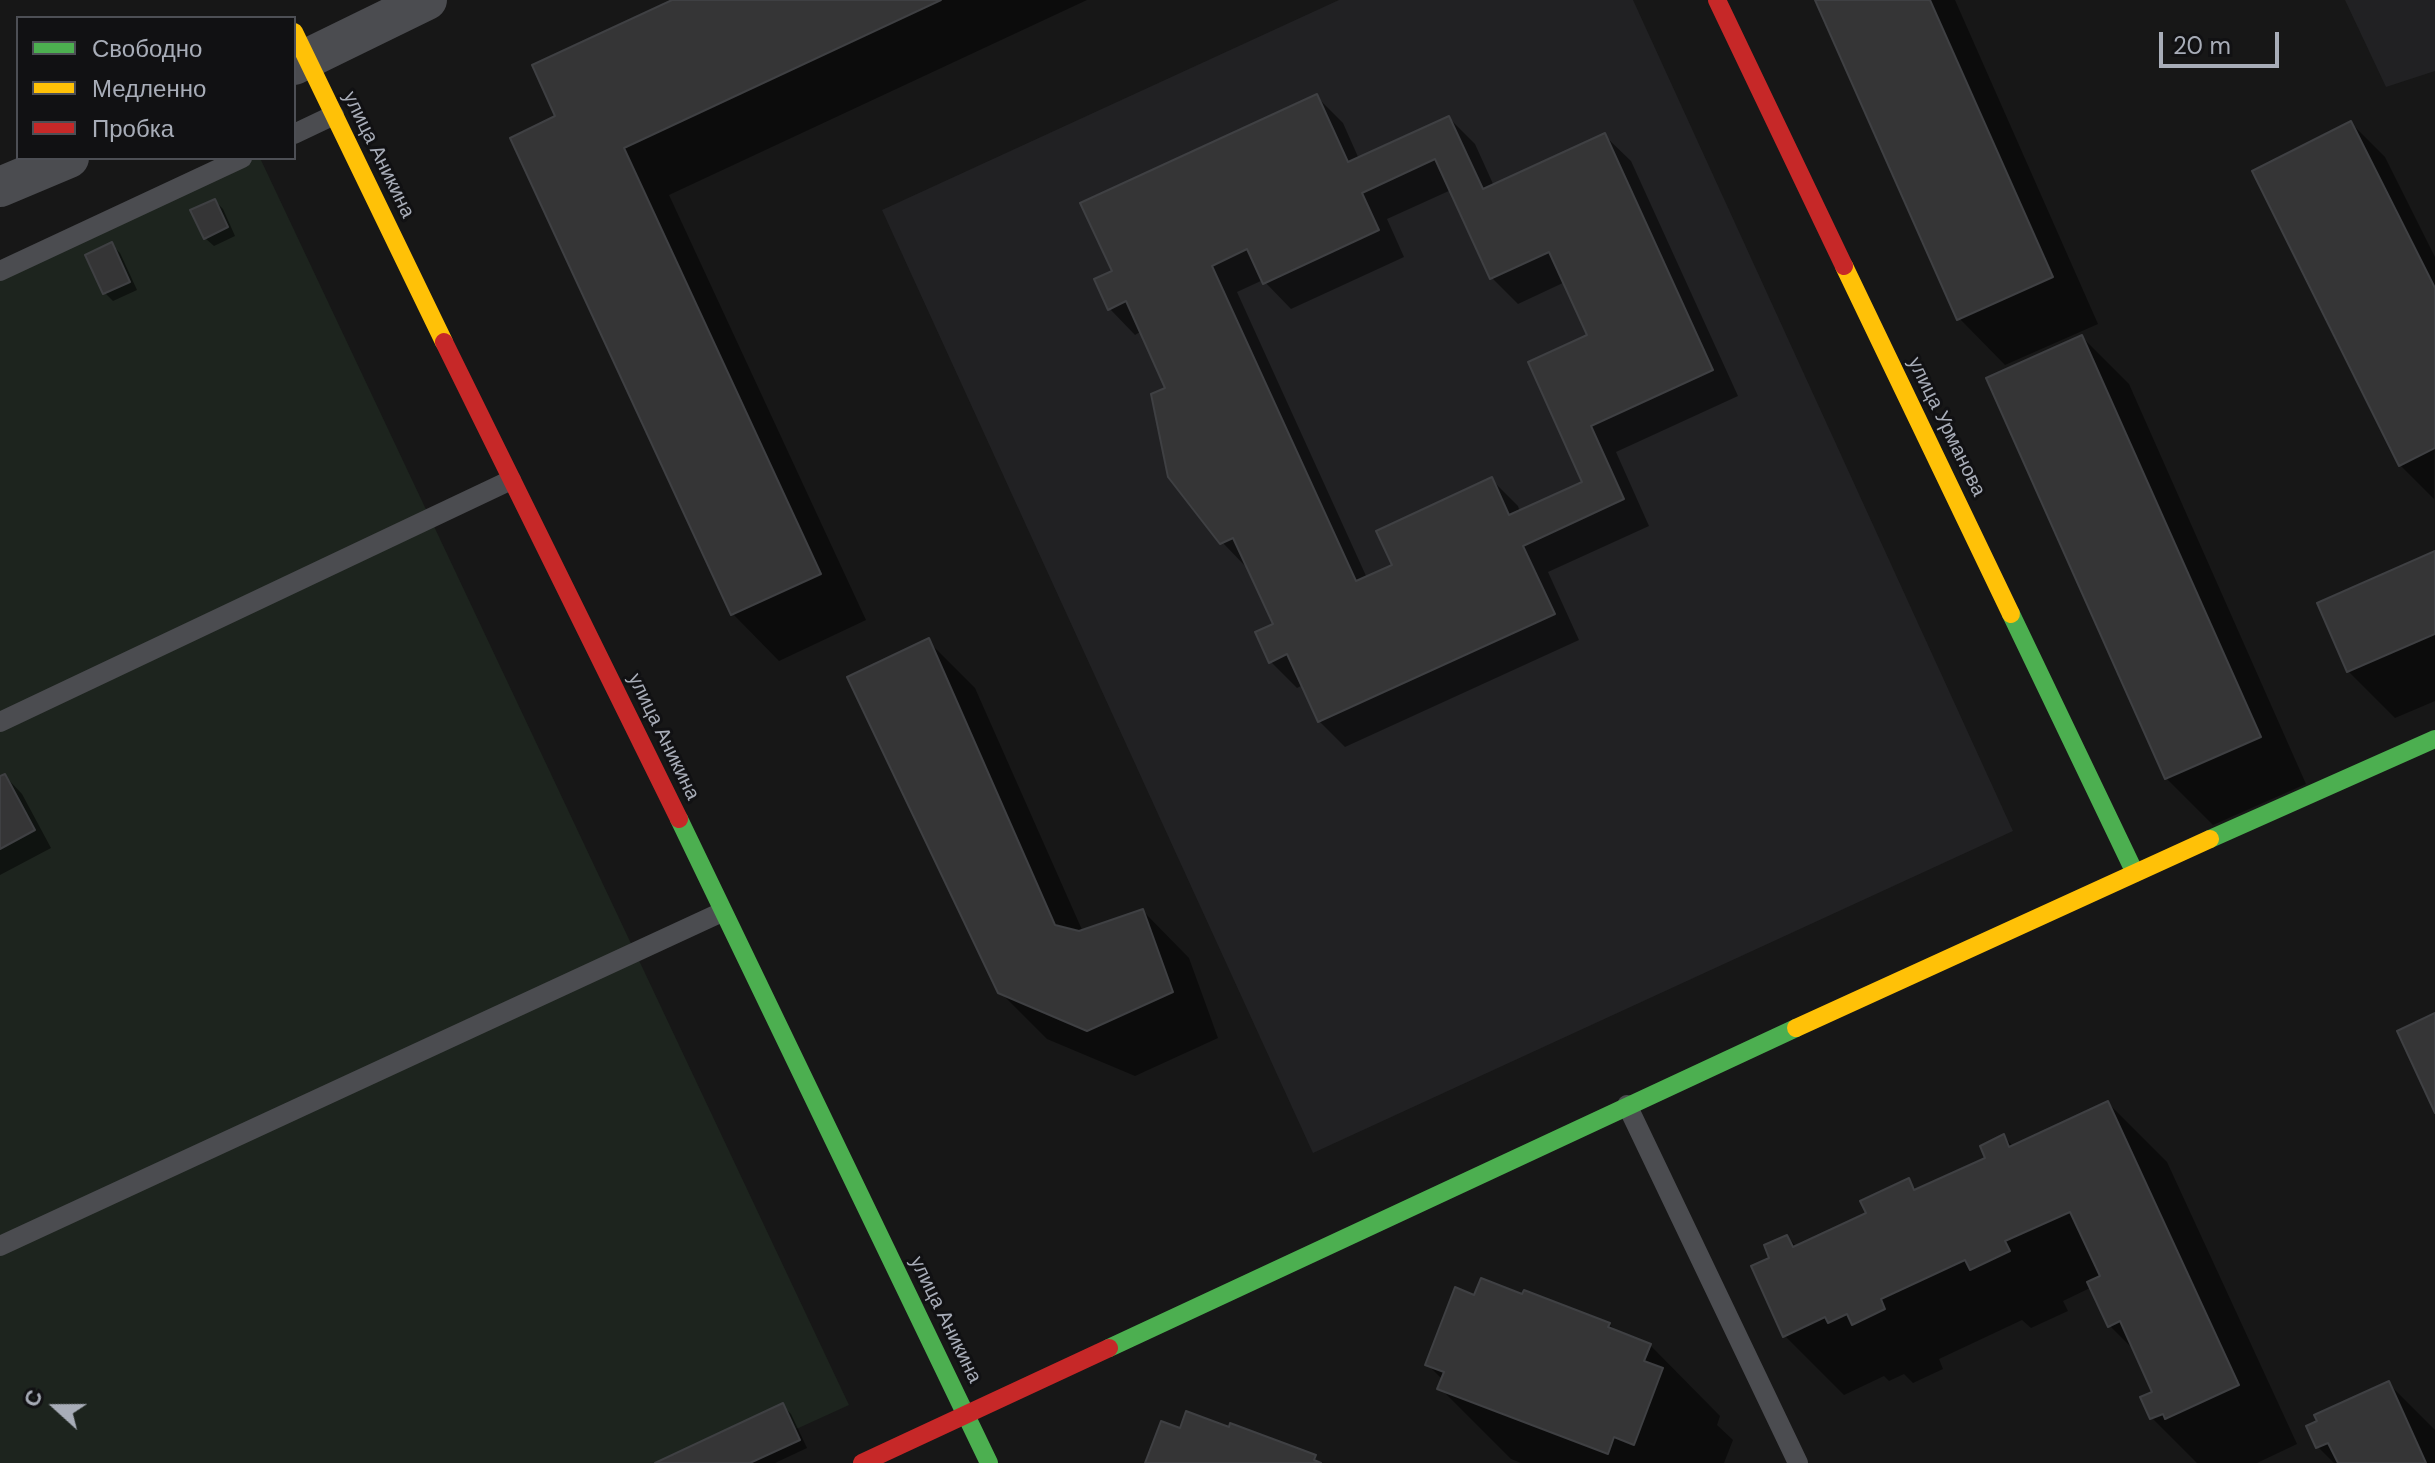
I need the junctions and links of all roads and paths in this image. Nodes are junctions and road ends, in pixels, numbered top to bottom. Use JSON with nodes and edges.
{"nodes":[{"id":1,"x":427,"y":0,"type":"edge"},
{"id":2,"x":1717,"y":0,"type":"edge"},
{"id":3,"x":298,"y":52,"type":"edge"},
{"id":4,"x":334,"y":115,"type":"junction"},
{"id":5,"x":296,"y":133,"type":"edge"},
{"id":6,"x":64,"y":160,"type":"edge"},
{"id":7,"x":238,"y":160,"type":"edge"},
{"id":8,"x":0,"y":187,"type":"edge"},
{"id":9,"x":0,"y":271,"type":"edge"},
{"id":10,"x":511,"y":480,"type":"junction"},
{"id":11,"x":0,"y":722,"type":"edge"},
{"id":12,"x":2435,"y":739,"type":"edge"},
{"id":13,"x":2135,"y":873,"type":"junction"},
{"id":14,"x":722,"y":912,"type":"junction"},
{"id":15,"x":1627,"y":1105,"type":"junction"},
{"id":16,"x":0,"y":1246,"type":"edge"},
{"id":17,"x":967,"y":1415,"type":"junction"},
{"id":18,"x":862,"y":1463,"type":"edge"},
{"id":19,"x":989,"y":1463,"type":"edge"},
{"id":20,"x":1798,"y":1463,"type":"edge"}],
"edges":[{"from":1,"to":3,"type":"street"},
{"from":2,"to":13,"type":"street","name":"улица Урманова"},
{"from":3,"to":4,"type":"street","name":"улица Аникина"},
{"from":4,"to":5,"type":"lane"},
{"from":4,"to":10,"type":"street","name":"улица Аникина"},
{"from":6,"to":8,"type":"street"},
{"from":7,"to":9,"type":"lane"},
{"from":10,"to":11,"type":"lane"},
{"from":10,"to":14,"type":"street","name":"улица Аникина"},
{"from":12,"to":13,"type":"street"},
{"from":13,"to":15,"type":"street"},
{"from":14,"to":16,"type":"lane"},
{"from":14,"to":17,"type":"street","name":"улица Аникина"},
{"from":15,"to":17,"type":"street"},
{"from":15,"to":20,"type":"lane"},
{"from":17,"to":18,"type":"street"},
{"from":17,"to":19,"type":"street","name":"улица Аникина"}]}
